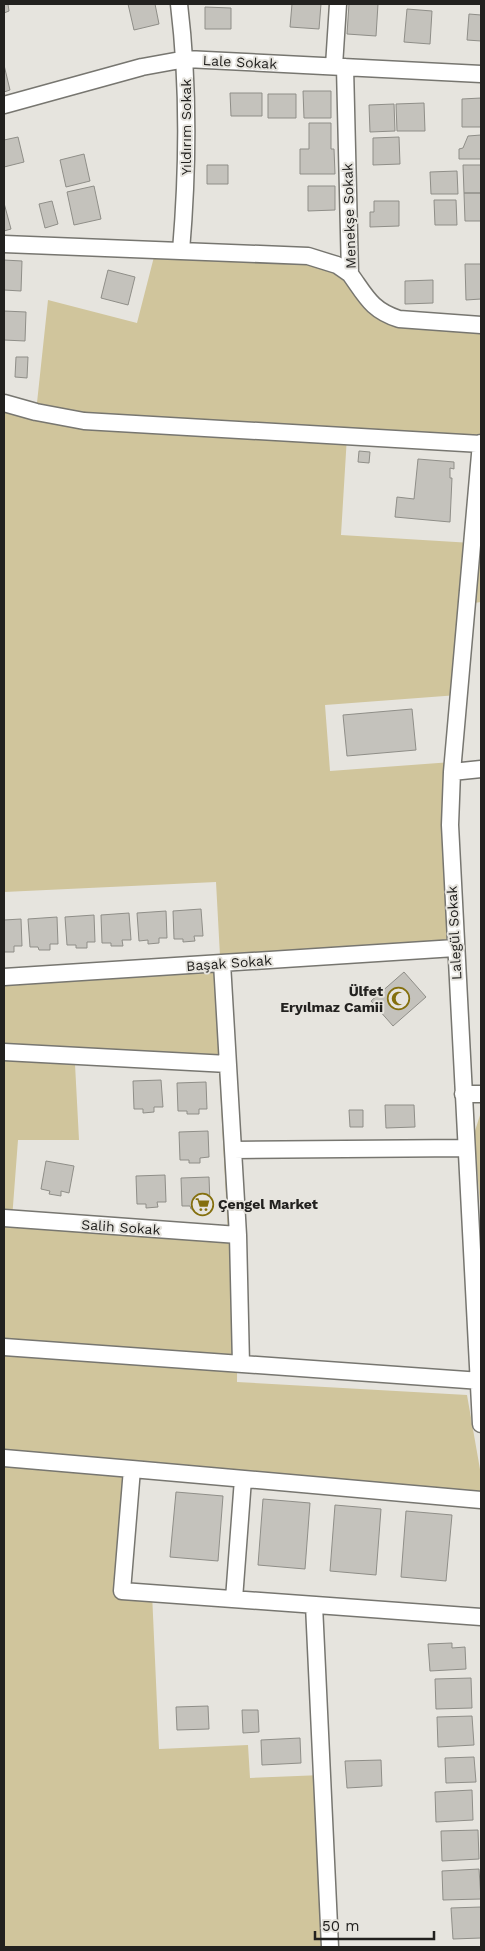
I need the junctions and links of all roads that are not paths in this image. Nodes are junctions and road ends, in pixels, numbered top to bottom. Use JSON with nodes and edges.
{"nodes":[{"id":1,"x":179,"y":4,"type":"edge"},
{"id":2,"x":338,"y":4,"type":"edge"},
{"id":3,"x":186,"y":59,"type":"junction"},
{"id":4,"x":340,"y":66,"type":"junction"},
{"id":5,"x":481,"y":74,"type":"edge"},
{"id":6,"x":4,"y":105,"type":"edge"},
{"id":7,"x":4,"y":244,"type":"edge"},
{"id":8,"x":181,"y":250,"type":"junction"},
{"id":9,"x":350,"y":274,"type":"junction"},
{"id":10,"x":481,"y":325,"type":"edge"},
{"id":11,"x":4,"y":403,"type":"edge"},
{"id":12,"x":481,"y":444,"type":"edge"},
{"id":13,"x":474,"y":603,"type":"edge"},
{"id":14,"x":481,"y":769,"type":"edge"},
{"id":15,"x":452,"y":772,"type":"junction"},
{"id":16,"x":455,"y":948,"type":"junction"},
{"id":17,"x":222,"y":963,"type":"junction"},
{"id":18,"x":4,"y":978,"type":"edge"},
{"id":19,"x":4,"y":1052,"type":"edge"},
{"id":20,"x":228,"y":1064,"type":"junction"},
{"id":21,"x":463,"y":1094,"type":"junction"},
{"id":22,"x":481,"y":1094,"type":"edge"},
{"id":23,"x":465,"y":1148,"type":"junction"},
{"id":24,"x":233,"y":1150,"type":"junction"},
{"id":25,"x":4,"y":1218,"type":"edge"},
{"id":26,"x":238,"y":1235,"type":"junction"},
{"id":27,"x":476,"y":1262,"type":"edge"},
{"id":28,"x":4,"y":1347,"type":"edge"},
{"id":29,"x":241,"y":1364,"type":"junction"},
{"id":30,"x":480,"y":1381,"type":"edge"},
{"id":31,"x":481,"y":1424,"type":"edge"},
{"id":32,"x":4,"y":1458,"type":"edge"},
{"id":33,"x":132,"y":1469,"type":"junction"},
{"id":34,"x":243,"y":1479,"type":"junction"},
{"id":35,"x":481,"y":1500,"type":"edge"},
{"id":36,"x":234,"y":1599,"type":"junction"},
{"id":37,"x":314,"y":1605,"type":"junction"},
{"id":38,"x":481,"y":1617,"type":"edge"},
{"id":39,"x":330,"y":1947,"type":"edge"}],
"edges":[{"from":1,"to":3,"type":"street","name":"Yıldırım Sokak"},
{"from":2,"to":4,"type":"street","name":"Menekşe Sokak"},
{"from":3,"to":4,"type":"street","name":"Lale Sokak"},
{"from":3,"to":6,"type":"street","name":"Lale Sokak"},
{"from":3,"to":8,"type":"street","name":"Yıldırım Sokak"},
{"from":4,"to":5,"type":"street","name":"Lale Sokak"},
{"from":4,"to":9,"type":"street","name":"Menekşe Sokak"},
{"from":7,"to":8,"type":"street"},
{"from":8,"to":9,"type":"street"},
{"from":9,"to":10,"type":"street","name":"Menekşe Sokak"},
{"from":11,"to":12,"type":"street"},
{"from":12,"to":13,"type":"street","name":"Lalegül Sokak"},
{"from":13,"to":15,"type":"street","name":"Lalegül Sokak"},
{"from":14,"to":15,"type":"street"},
{"from":15,"to":16,"type":"street","name":"Lalegül Sokak"},
{"from":16,"to":17,"type":"street","name":"Başak Sokak"},
{"from":16,"to":21,"type":"street","name":"Lalegül Sokak"},
{"from":17,"to":18,"type":"street","name":"Başak Sokak"},
{"from":17,"to":20,"type":"street"},
{"from":19,"to":20,"type":"street"},
{"from":20,"to":24,"type":"street"},
{"from":21,"to":22,"type":"street"},
{"from":21,"to":23,"type":"street","name":"Lalegül Sokak"},
{"from":23,"to":24,"type":"street"},
{"from":23,"to":27,"type":"street","name":"Lalegül Sokak"},
{"from":24,"to":26,"type":"street"},
{"from":25,"to":26,"type":"street","name":"Salih Sokak"},
{"from":26,"to":29,"type":"street"},
{"from":27,"to":30,"type":"street","name":"Lalegül Sokak"},
{"from":28,"to":29,"type":"street"},
{"from":29,"to":30,"type":"street"},
{"from":30,"to":31,"type":"street","name":"Lalegül Sokak"},
{"from":32,"to":33,"type":"street"},
{"from":33,"to":34,"type":"street"},
{"from":33,"to":36,"type":"street"},
{"from":34,"to":35,"type":"street"},
{"from":34,"to":36,"type":"street"},
{"from":36,"to":37,"type":"street"},
{"from":37,"to":38,"type":"street"},
{"from":37,"to":39,"type":"street"}]}
